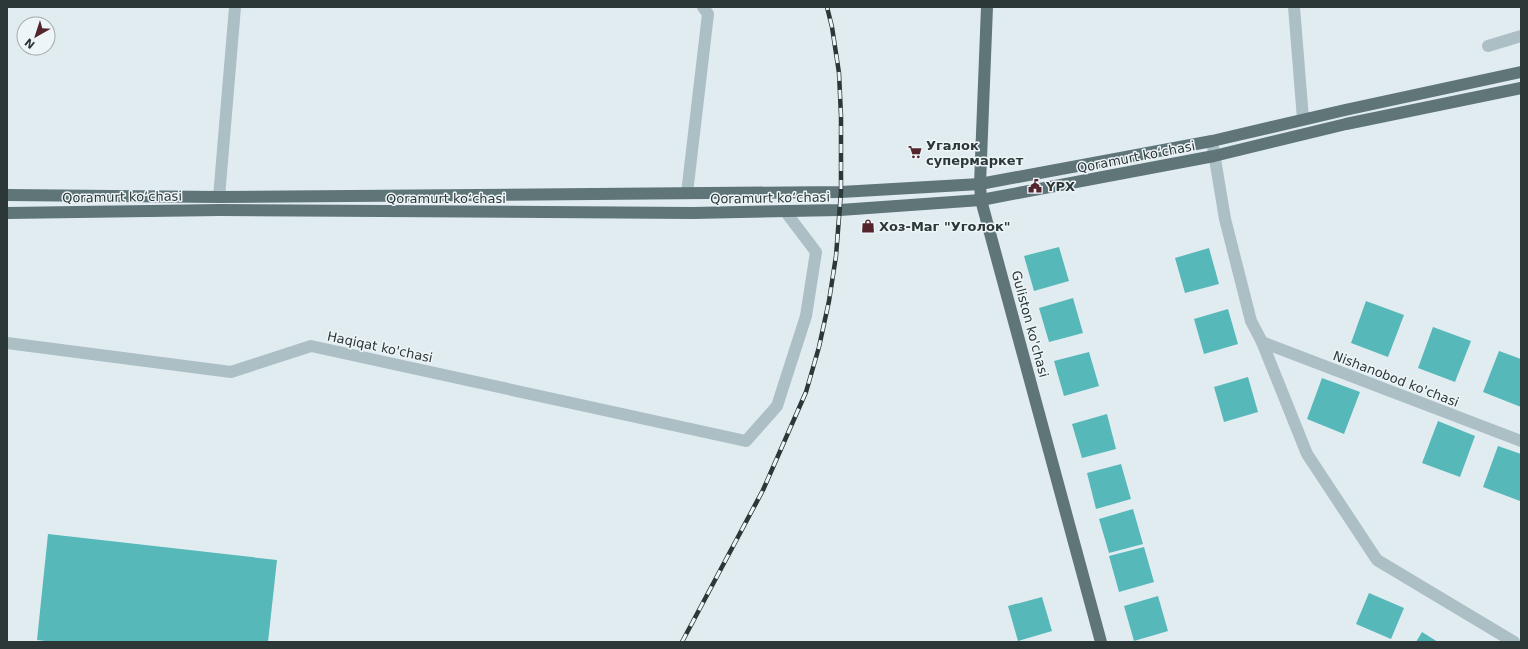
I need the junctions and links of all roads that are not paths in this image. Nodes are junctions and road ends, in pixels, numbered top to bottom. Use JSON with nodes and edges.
{"nodes":[{"id":1,"x":235,"y":7,"type":"edge"},
{"id":2,"x":703,"y":7,"type":"edge"},
{"id":3,"x":987,"y":7,"type":"edge"},
{"id":4,"x":1294,"y":7,"type":"edge"},
{"id":5,"x":1521,"y":36,"type":"edge"},
{"id":6,"x":1488,"y":46,"type":"dead end"},
{"id":7,"x":1521,"y":72,"type":"edge"},
{"id":8,"x":1521,"y":88,"type":"edge"},
{"id":9,"x":1303,"y":119,"type":"junction"},
{"id":10,"x":1212,"y":141,"type":"junction"},
{"id":11,"x":1214,"y":156,"type":"junction"},
{"id":12,"x":980,"y":184,"type":"junction"},
{"id":13,"x":687,"y":192,"type":"junction"},
{"id":14,"x":7,"y":194,"type":"edge"},
{"id":15,"x":219,"y":197,"type":"junction"},
{"id":16,"x":982,"y":200,"type":"junction"},
{"id":17,"x":785,"y":211,"type":"junction"},
{"id":18,"x":7,"y":213,"type":"edge"},
{"id":19,"x":1262,"y":342,"type":"junction"},
{"id":20,"x":7,"y":343,"type":"edge"},
{"id":21,"x":1521,"y":441,"type":"edge"},
{"id":22,"x":1101,"y":642,"type":"edge"},
{"id":23,"x":1514,"y":642,"type":"edge"}],
"edges":[{"from":1,"to":15,"type":"street"},
{"from":2,"to":13,"type":"street"},
{"from":3,"to":12,"type":"main road","name":"Guliston ko'chasi"},
{"from":4,"to":9,"type":"street"},
{"from":5,"to":6,"type":"street"},
{"from":7,"to":9,"type":"main road","name":"Qoramurt koʻchasi"},
{"from":8,"to":11,"type":"main road","name":"Qoramurt koʻchasi"},
{"from":9,"to":10,"type":"main road","name":"Qoramurt koʻchasi"},
{"from":10,"to":11,"type":"street"},
{"from":10,"to":12,"type":"main road","name":"Qoramurt koʻchasi"},
{"from":11,"to":16,"type":"main road","name":"Qoramurt koʻchasi"},
{"from":11,"to":19,"type":"street"},
{"from":12,"to":13,"type":"main road","name":"Qoramurt koʻchasi"},
{"from":12,"to":16,"type":"main road","name":"Guliston ko'chasi"},
{"from":13,"to":15,"type":"main road","name":"Qoramurt koʻchasi"},
{"from":14,"to":15,"type":"main road","name":"Qoramurt koʻchasi"},
{"from":16,"to":17,"type":"main road","name":"Qoramurt koʻchasi"},
{"from":16,"to":22,"type":"main road","name":"Guliston ko'chasi"},
{"from":17,"to":18,"type":"main road","name":"Qoramurt koʻchasi"},
{"from":17,"to":20,"type":"street","name":"Haqiqat ko'chasi"},
{"from":19,"to":21,"type":"street","name":"Nishanobod ko'chasi"},
{"from":19,"to":23,"type":"street"}]}
